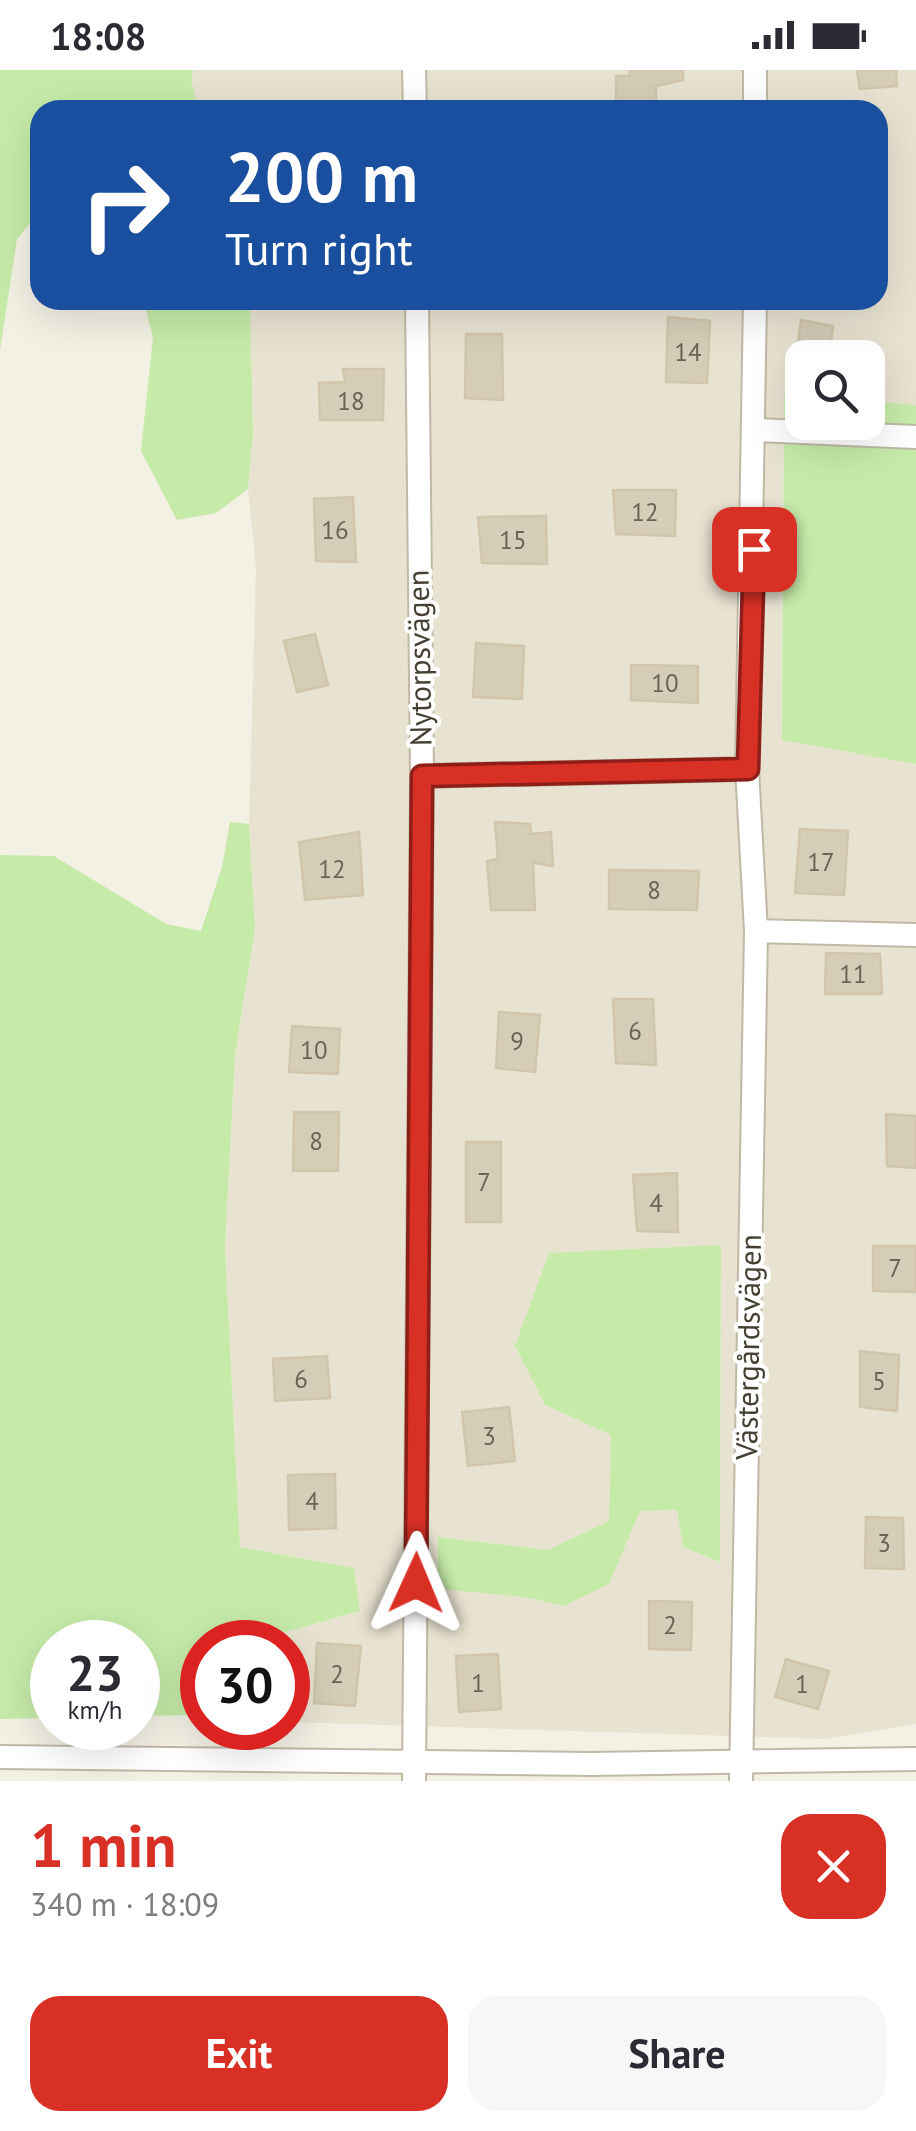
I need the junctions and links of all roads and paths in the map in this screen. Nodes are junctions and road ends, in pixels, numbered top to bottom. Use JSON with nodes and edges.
{"nodes":[{"id":1,"x":414,"y":70,"type":"edge"},
{"id":2,"x":755,"y":70,"type":"edge"},
{"id":3,"x":415,"y":100,"type":"edge"},
{"id":4,"x":755,"y":100,"type":"edge"},
{"id":5,"x":417,"y":310,"type":"edge"},
{"id":6,"x":755,"y":310,"type":"edge"},
{"id":7,"x":755,"y":430,"type":"junction"},
{"id":8,"x":916,"y":437,"type":"edge"},
{"id":9,"x":748,"y":769,"type":"junction"},
{"id":10,"x":422,"y":776,"type":"junction"},
{"id":11,"x":756,"y":932,"type":"junction"},
{"id":12,"x":916,"y":935,"type":"edge"},
{"id":13,"x":0,"y":1756,"type":"edge"},
{"id":14,"x":916,"y":1759,"type":"edge"},
{"id":15,"x":414,"y":1772,"type":"edge"},
{"id":16,"x":740,"y":1772,"type":"edge"}],
"edges":[{"from":1,"to":3,"type":"street"},
{"from":2,"to":4,"type":"street"},
{"from":5,"to":10,"type":"street","name":"Nytorpsvägen"},
{"from":6,"to":7,"type":"street","name":"Västergårdsvägen"},
{"from":7,"to":8,"type":"street"},
{"from":7,"to":9,"type":"street","name":"Västergårdsvägen"},
{"from":9,"to":10,"type":"street"},
{"from":9,"to":11,"type":"street","name":"Västergårdsvägen"},
{"from":10,"to":15,"type":"street","name":"Nytorpsvägen"},
{"from":11,"to":12,"type":"street"},
{"from":11,"to":16,"type":"street","name":"Västergårdsvägen"},
{"from":13,"to":15,"type":"street"},
{"from":14,"to":16,"type":"street"},
{"from":15,"to":16,"type":"street"}]}
